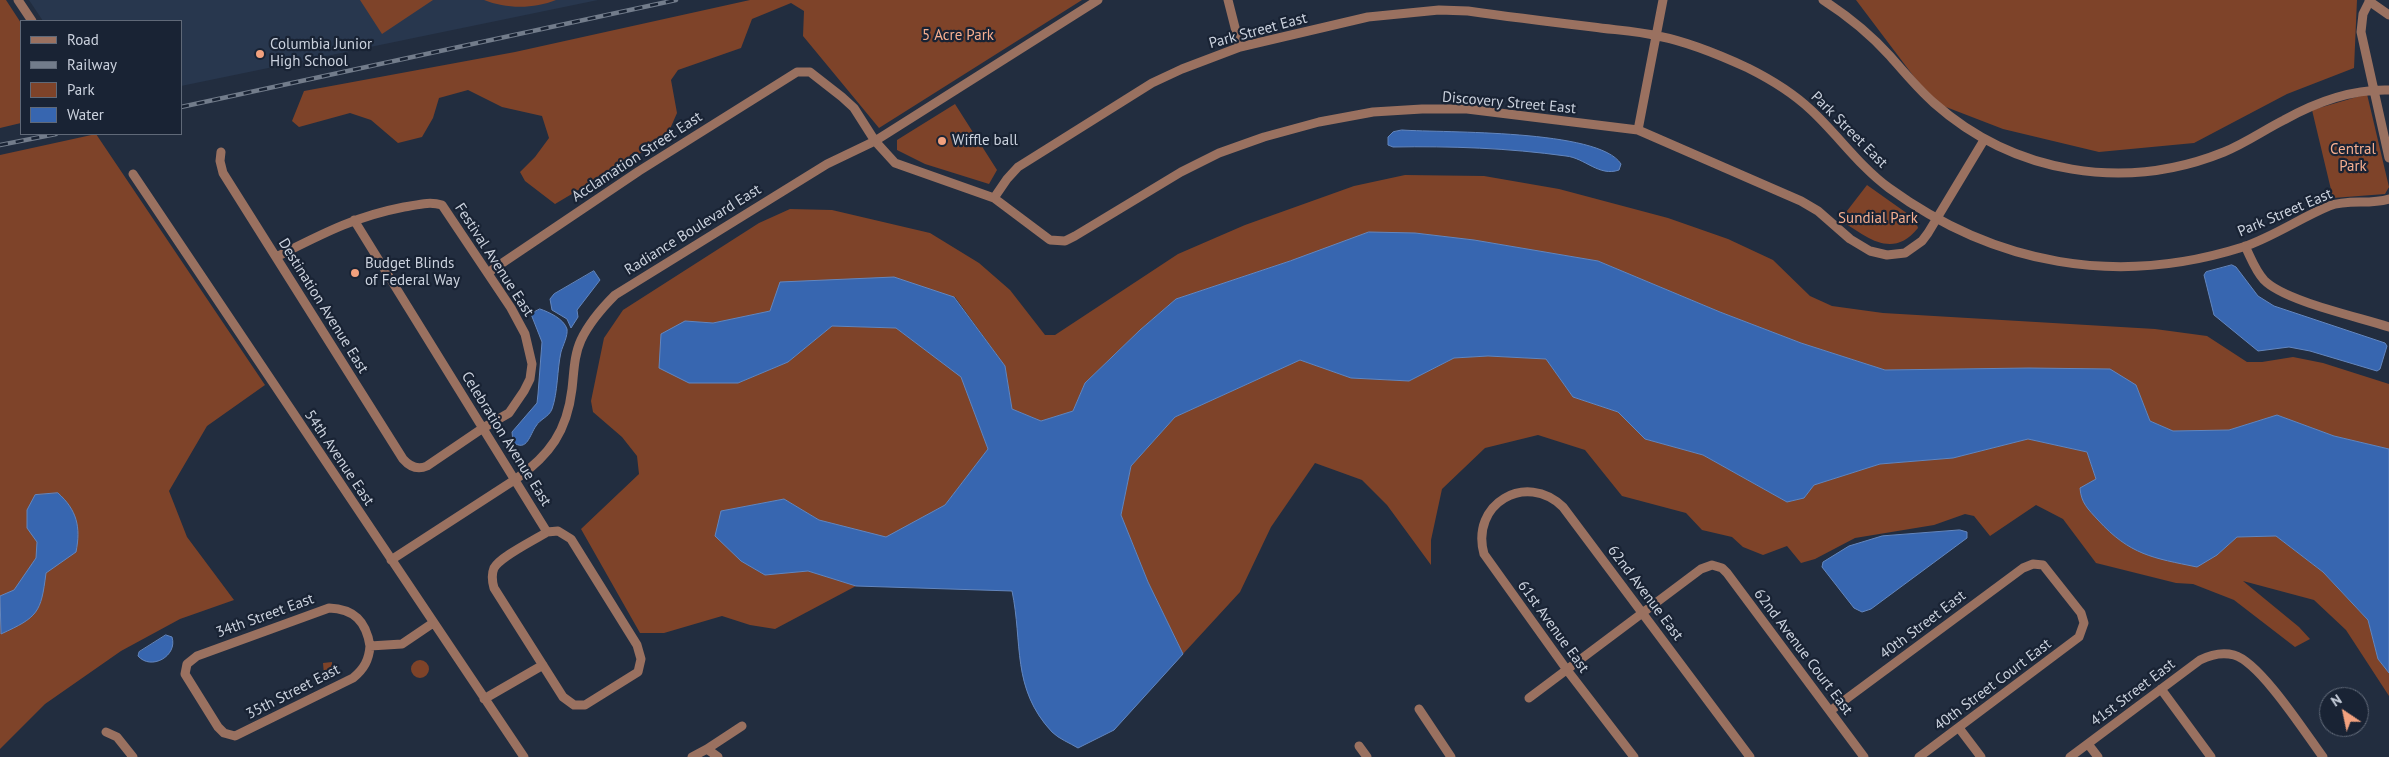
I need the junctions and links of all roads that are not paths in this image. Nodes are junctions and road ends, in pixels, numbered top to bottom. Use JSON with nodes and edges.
{"nodes":[{"id":1,"x":18,"y":0,"type":"edge"},
{"id":2,"x":1098,"y":0,"type":"edge"},
{"id":3,"x":1228,"y":0,"type":"edge"},
{"id":4,"x":1663,"y":0,"type":"edge"},
{"id":5,"x":1823,"y":0,"type":"edge"},
{"id":6,"x":2370,"y":0,"type":"edge"},
{"id":7,"x":2389,"y":15,"type":"edge"},
{"id":8,"x":31,"y":20,"type":"edge"},
{"id":9,"x":1657,"y":36,"type":"junction"},
{"id":10,"x":1240,"y":47,"type":"junction"},
{"id":11,"x":2389,"y":82,"type":"edge"},
{"id":12,"x":2374,"y":90,"type":"junction"},
{"id":13,"x":2389,"y":90,"type":"edge"},
{"id":14,"x":1638,"y":130,"type":"junction"},
{"id":15,"x":1984,"y":140,"type":"junction"},
{"id":16,"x":875,"y":141,"type":"junction"},
{"id":17,"x":221,"y":152,"type":"dead end"},
{"id":18,"x":2389,"y":158,"type":"edge"},
{"id":19,"x":133,"y":174,"type":"dead end"},
{"id":20,"x":994,"y":198,"type":"junction"},
{"id":21,"x":2389,"y":199,"type":"edge"},
{"id":22,"x":1937,"y":219,"type":"junction"},
{"id":23,"x":354,"y":220,"type":"junction"},
{"id":24,"x":2245,"y":246,"type":"junction"},
{"id":25,"x":276,"y":257,"type":"junction"},
{"id":26,"x":489,"y":272,"type":"junction"},
{"id":27,"x":2389,"y":326,"type":"edge"},
{"id":28,"x":483,"y":428,"type":"junction"},
{"id":29,"x":414,"y":467,"type":"joint"},
{"id":30,"x":516,"y":479,"type":"junction"},
{"id":31,"x":1495,"y":504,"type":"joint"},
{"id":32,"x":547,"y":532,"type":"junction"},
{"id":33,"x":391,"y":560,"type":"junction"},
{"id":34,"x":2033,"y":564,"type":"joint"},
{"id":35,"x":1644,"y":614,"type":"junction"},
{"id":36,"x":433,"y":623,"type":"junction"},
{"id":37,"x":370,"y":646,"type":"junction"},
{"id":38,"x":543,"y":665,"type":"junction"},
{"id":39,"x":1567,"y":670,"type":"junction"},
{"id":40,"x":2161,"y":689,"type":"junction"},
{"id":41,"x":1529,"y":698,"type":"dead end"},
{"id":42,"x":484,"y":699,"type":"junction"},
{"id":43,"x":1418,"y":709,"type":"dead end"},
{"id":44,"x":1830,"y":711,"type":"junction"},
{"id":45,"x":742,"y":726,"type":"dead end"},
{"id":46,"x":1959,"y":728,"type":"junction"},
{"id":47,"x":106,"y":732,"type":"dead end"},
{"id":48,"x":229,"y":735,"type":"joint"},
{"id":49,"x":2088,"y":744,"type":"junction"},
{"id":50,"x":1359,"y":746,"type":"dead end"},
{"id":51,"x":707,"y":748,"type":"junction"},
{"id":52,"x":133,"y":757,"type":"edge"},
{"id":53,"x":524,"y":757,"type":"edge"},
{"id":54,"x":692,"y":757,"type":"edge"},
{"id":55,"x":718,"y":757,"type":"edge"},
{"id":56,"x":1367,"y":757,"type":"edge"},
{"id":57,"x":1451,"y":757,"type":"edge"},
{"id":58,"x":1634,"y":757,"type":"edge"},
{"id":59,"x":1750,"y":757,"type":"edge"},
{"id":60,"x":1864,"y":757,"type":"edge"},
{"id":61,"x":1919,"y":757,"type":"edge"},
{"id":62,"x":1982,"y":757,"type":"edge"},
{"id":63,"x":2070,"y":757,"type":"edge"},
{"id":64,"x":2098,"y":757,"type":"edge"},
{"id":65,"x":2211,"y":757,"type":"edge"},
{"id":66,"x":2323,"y":757,"type":"edge"}],
"edges":[{"from":1,"to":8,"type":"street"},
{"from":2,"to":16,"type":"street","name":"Radiance Boulevard East"},
{"from":3,"to":10,"type":"street"},
{"from":4,"to":9,"type":"street"},
{"from":5,"to":15,"type":"street"},
{"from":6,"to":7,"type":"street"},
{"from":6,"to":12,"type":"street"},
{"from":9,"to":10,"type":"street","name":"Park Street East"},
{"from":9,"to":14,"type":"street"},
{"from":9,"to":22,"type":"street","name":"Park Street East"},
{"from":10,"to":20,"type":"street","name":"Park Street East"},
{"from":11,"to":12,"type":"street"},
{"from":12,"to":13,"type":"street"},
{"from":12,"to":15,"type":"street"},
{"from":12,"to":18,"type":"street"},
{"from":14,"to":20,"type":"street","name":"Discovery Street East"},
{"from":14,"to":22,"type":"street","name":"Discovery Street East"},
{"from":15,"to":22,"type":"street"},
{"from":16,"to":20,"type":"street"},
{"from":16,"to":26,"type":"street","name":"Acclamation Street East"},
{"from":16,"to":30,"type":"street","name":"Radiance Boulevard East"},
{"from":17,"to":25,"type":"street","name":"Destination Avenue East"},
{"from":19,"to":33,"type":"street","name":"54th Avenue East"},
{"from":21,"to":24,"type":"street","name":"Park Street East"},
{"from":22,"to":24,"type":"street","name":"Park Street East"},
{"from":23,"to":25,"type":"street"},
{"from":23,"to":26,"type":"street","name":"Festival Avenue East"},
{"from":23,"to":28,"type":"street","name":"Celebration Avenue East"},
{"from":24,"to":27,"type":"street"},
{"from":25,"to":29,"type":"street","name":"Destination Avenue East"},
{"from":26,"to":28,"type":"street","name":"Festival Avenue East"},
{"from":28,"to":29,"type":"street","name":"Festival Avenue East"},
{"from":28,"to":30,"type":"street","name":"Celebration Avenue East"},
{"from":30,"to":32,"type":"street","name":"Celebration Avenue East"},
{"from":30,"to":33,"type":"street","name":"Radiance Boulevard East"},
{"from":31,"to":35,"type":"street","name":"62nd Avenue East"},
{"from":31,"to":39,"type":"street","name":"61st Avenue East"},
{"from":32,"to":38,"type":"street"},
{"from":32,"to":38,"type":"street"},
{"from":33,"to":36,"type":"street","name":"54th Avenue East"},
{"from":34,"to":44,"type":"street","name":"40th Street East"},
{"from":34,"to":46,"type":"street","name":"40th Street Court East"},
{"from":35,"to":39,"type":"street"},
{"from":35,"to":44,"type":"street","name":"62nd Avenue Court East"},
{"from":35,"to":59,"type":"street","name":"62nd Avenue East"},
{"from":36,"to":37,"type":"street"},
{"from":36,"to":42,"type":"street","name":"54th Avenue East"},
{"from":37,"to":48,"type":"street","name":"35th Street East"},
{"from":37,"to":48,"type":"street","name":"34th Street East"},
{"from":38,"to":42,"type":"street"},
{"from":39,"to":41,"type":"street"},
{"from":39,"to":58,"type":"street","name":"61st Avenue East"},
{"from":40,"to":49,"type":"street","name":"41st Street East"},
{"from":40,"to":65,"type":"street"},
{"from":40,"to":66,"type":"street","name":"41st Street East"},
{"from":42,"to":53,"type":"street","name":"54th Avenue East"},
{"from":43,"to":57,"type":"street"},
{"from":44,"to":60,"type":"street","name":"62nd Avenue Court East"},
{"from":45,"to":51,"type":"street"},
{"from":46,"to":61,"type":"street","name":"40th Street Court East"},
{"from":46,"to":62,"type":"street"},
{"from":47,"to":52,"type":"street"},
{"from":49,"to":63,"type":"street","name":"41st Street East"},
{"from":49,"to":64,"type":"street"},
{"from":50,"to":56,"type":"street"},
{"from":51,"to":54,"type":"street"},
{"from":51,"to":55,"type":"street"}]}
